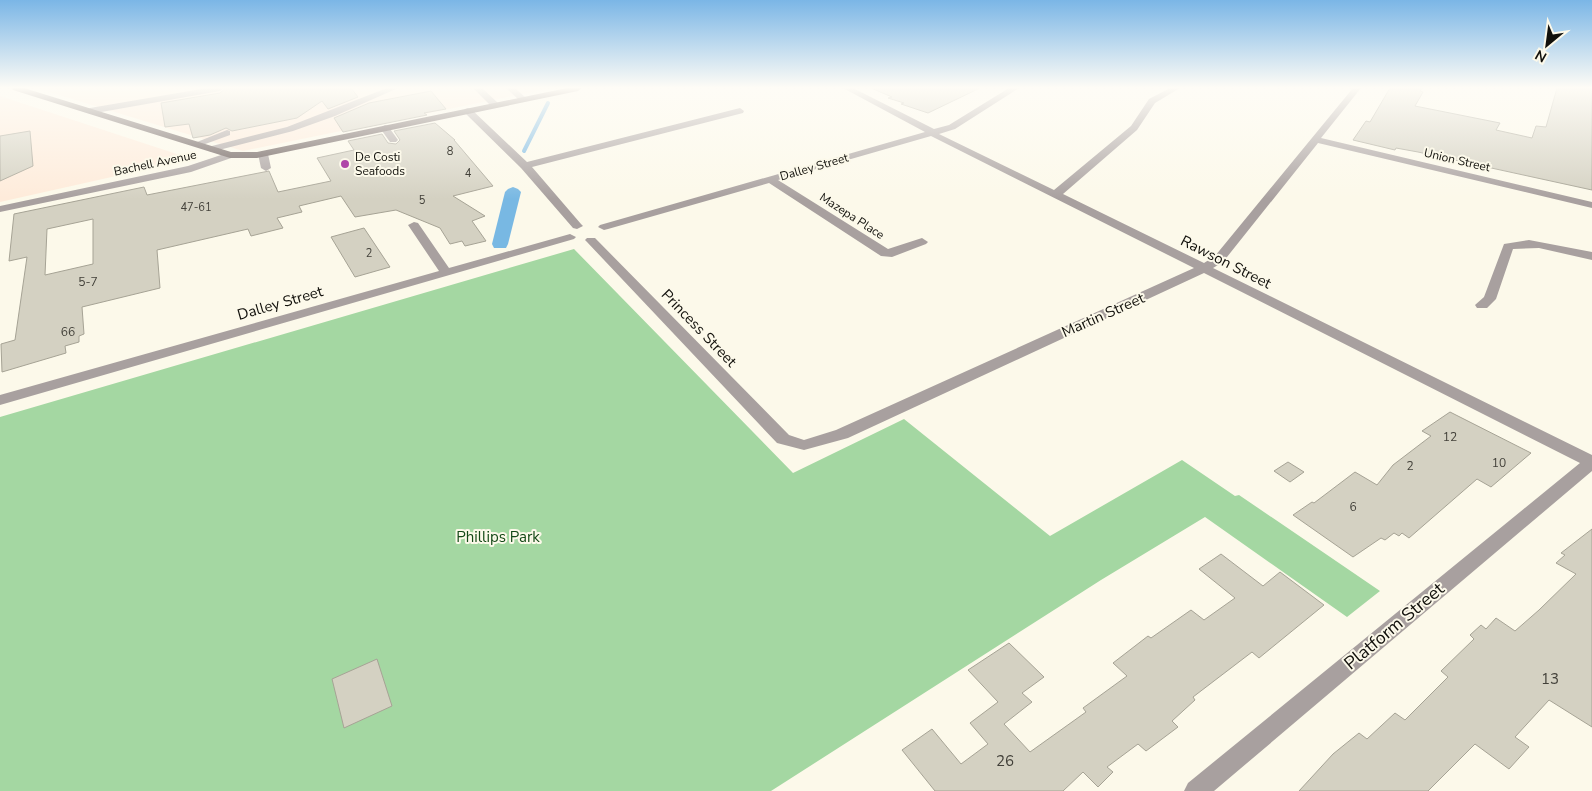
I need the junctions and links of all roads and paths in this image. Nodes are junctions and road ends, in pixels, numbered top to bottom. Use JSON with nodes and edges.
{"nodes":[{"id":1,"x":135,"y":125,"type":"edge"},
{"id":2,"x":301,"y":125,"type":"edge"},
{"id":3,"x":398,"y":125,"type":"edge"},
{"id":4,"x":483,"y":125,"type":"edge"},
{"id":5,"x":686,"y":125,"type":"edge"},
{"id":6,"x":919,"y":125,"type":"edge"},
{"id":7,"x":957,"y":125,"type":"edge"},
{"id":8,"x":1136,"y":125,"type":"edge"},
{"id":9,"x":1329,"y":125,"type":"edge"},
{"id":10,"x":384,"y":128,"type":"junction"},
{"id":11,"x":227,"y":133,"type":"dead end"},
{"id":12,"x":935,"y":133,"type":"junction"},
{"id":13,"x":392,"y":140,"type":"dead end"},
{"id":14,"x":1317,"y":140,"type":"junction"},
{"id":15,"x":197,"y":144,"type":"junction"},
{"id":16,"x":211,"y":149,"type":"junction"},
{"id":17,"x":263,"y":154,"type":"junction"},
{"id":18,"x":230,"y":155,"type":"junction"},
{"id":19,"x":525,"y":166,"type":"junction"},
{"id":20,"x":266,"y":168,"type":"dead end"},
{"id":21,"x":771,"y":180,"type":"junction"},
{"id":22,"x":1056,"y":194,"type":"junction"},
{"id":23,"x":1592,"y":205,"type":"edge"},
{"id":24,"x":0,"y":209,"type":"edge"},
{"id":25,"x":414,"y":225,"type":"dead end"},
{"id":26,"x":582,"y":227,"type":"junction"},
{"id":27,"x":604,"y":227,"type":"junction"},
{"id":28,"x":591,"y":240,"type":"junction"},
{"id":29,"x":922,"y":242,"type":"dead end"},
{"id":30,"x":1592,"y":256,"type":"edge"},
{"id":31,"x":1203,"y":269,"type":"junction"},
{"id":32,"x":446,"y":272,"type":"junction"},
{"id":33,"x":1482,"y":305,"type":"dead end"},
{"id":34,"x":0,"y":400,"type":"edge"},
{"id":35,"x":783,"y":439,"type":"joint"},
{"id":36,"x":1592,"y":462,"type":"edge"},
{"id":37,"x":1196,"y":791,"type":"edge"}],
"edges":[{"from":1,"to":15,"type":"main road"},
{"from":2,"to":16,"type":"street"},
{"from":3,"to":10,"type":"main road","name":"Bachell Avenue"},
{"from":4,"to":19,"type":"street"},
{"from":5,"to":19,"type":"street"},
{"from":6,"to":12,"type":"street","name":"Rawson Street"},
{"from":7,"to":12,"type":"street","name":"Dalley Street"},
{"from":8,"to":22,"type":"street"},
{"from":9,"to":14,"type":"street","name":"Martin Street"},
{"from":10,"to":13,"type":"street"},
{"from":10,"to":17,"type":"main road","name":"Bachell Avenue"},
{"from":11,"to":15,"type":"street"},
{"from":12,"to":21,"type":"street","name":"Dalley Street"},
{"from":12,"to":22,"type":"street","name":"Rawson Street"},
{"from":14,"to":23,"type":"street","name":"Union Street"},
{"from":14,"to":31,"type":"street","name":"Martin Street"},
{"from":15,"to":16,"type":"main road"},
{"from":16,"to":18,"type":"main road"},
{"from":17,"to":18,"type":"main road","name":"Bachell Avenue"},
{"from":17,"to":20,"type":"street"},
{"from":18,"to":24,"type":"street","name":"Bachell Avenue"},
{"from":19,"to":26,"type":"street"},
{"from":21,"to":27,"type":"street","name":"Dalley Street"},
{"from":21,"to":29,"type":"street","name":"Mazepa Place"},
{"from":22,"to":31,"type":"street","name":"Rawson Street"},
{"from":25,"to":32,"type":"street"},
{"from":26,"to":27,"type":"street"},
{"from":26,"to":28,"type":"street"},
{"from":26,"to":32,"type":"street","name":"Dalley Street"},
{"from":27,"to":28,"type":"street"},
{"from":28,"to":35,"type":"street","name":"Princess Street"},
{"from":30,"to":33,"type":"street"},
{"from":31,"to":35,"type":"street","name":"Martin Street"},
{"from":31,"to":36,"type":"street","name":"Rawson Street"},
{"from":32,"to":34,"type":"street","name":"Dalley Street"},
{"from":36,"to":37,"type":"street","name":"Platform Street"}]}
